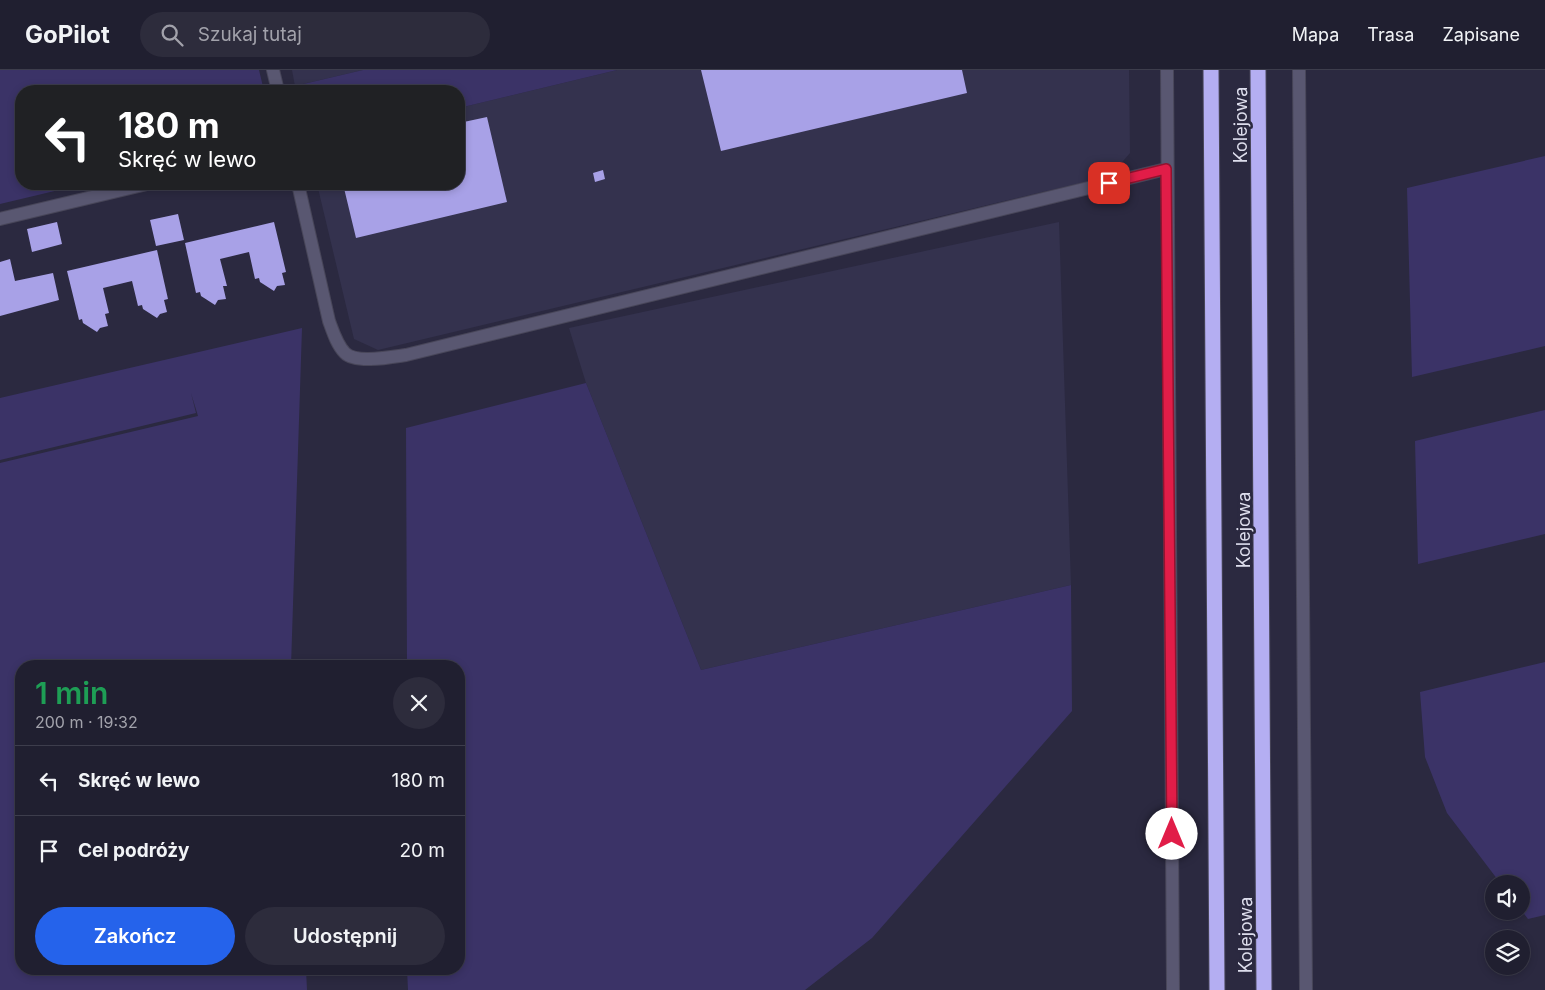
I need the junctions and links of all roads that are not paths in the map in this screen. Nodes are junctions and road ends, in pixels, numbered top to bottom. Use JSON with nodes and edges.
{"nodes":[{"id":1,"x":273,"y":70,"type":"edge"},
{"id":2,"x":1166,"y":70,"type":"edge"},
{"id":3,"x":1211,"y":70,"type":"edge"},
{"id":4,"x":1258,"y":70,"type":"edge"},
{"id":5,"x":1299,"y":70,"type":"edge"},
{"id":6,"x":277,"y":85,"type":"edge"},
{"id":7,"x":1166,"y":169,"type":"junction"},
{"id":8,"x":122,"y":190,"type":"edge"},
{"id":9,"x":299,"y":190,"type":"edge"},
{"id":10,"x":0,"y":219,"type":"edge"},
{"id":11,"x":1173,"y":990,"type":"edge"},
{"id":12,"x":1217,"y":990,"type":"edge"},
{"id":13,"x":1264,"y":990,"type":"edge"},
{"id":14,"x":1306,"y":990,"type":"edge"}],
"edges":[{"from":1,"to":6,"type":"street"},
{"from":2,"to":7,"type":"street"},
{"from":3,"to":12,"type":"highway","name":"Kolejowa"},
{"from":4,"to":13,"type":"highway","name":"Kolejowa"},
{"from":5,"to":14,"type":"street"},
{"from":7,"to":9,"type":"street"},
{"from":7,"to":11,"type":"street"},
{"from":8,"to":10,"type":"street"}]}
